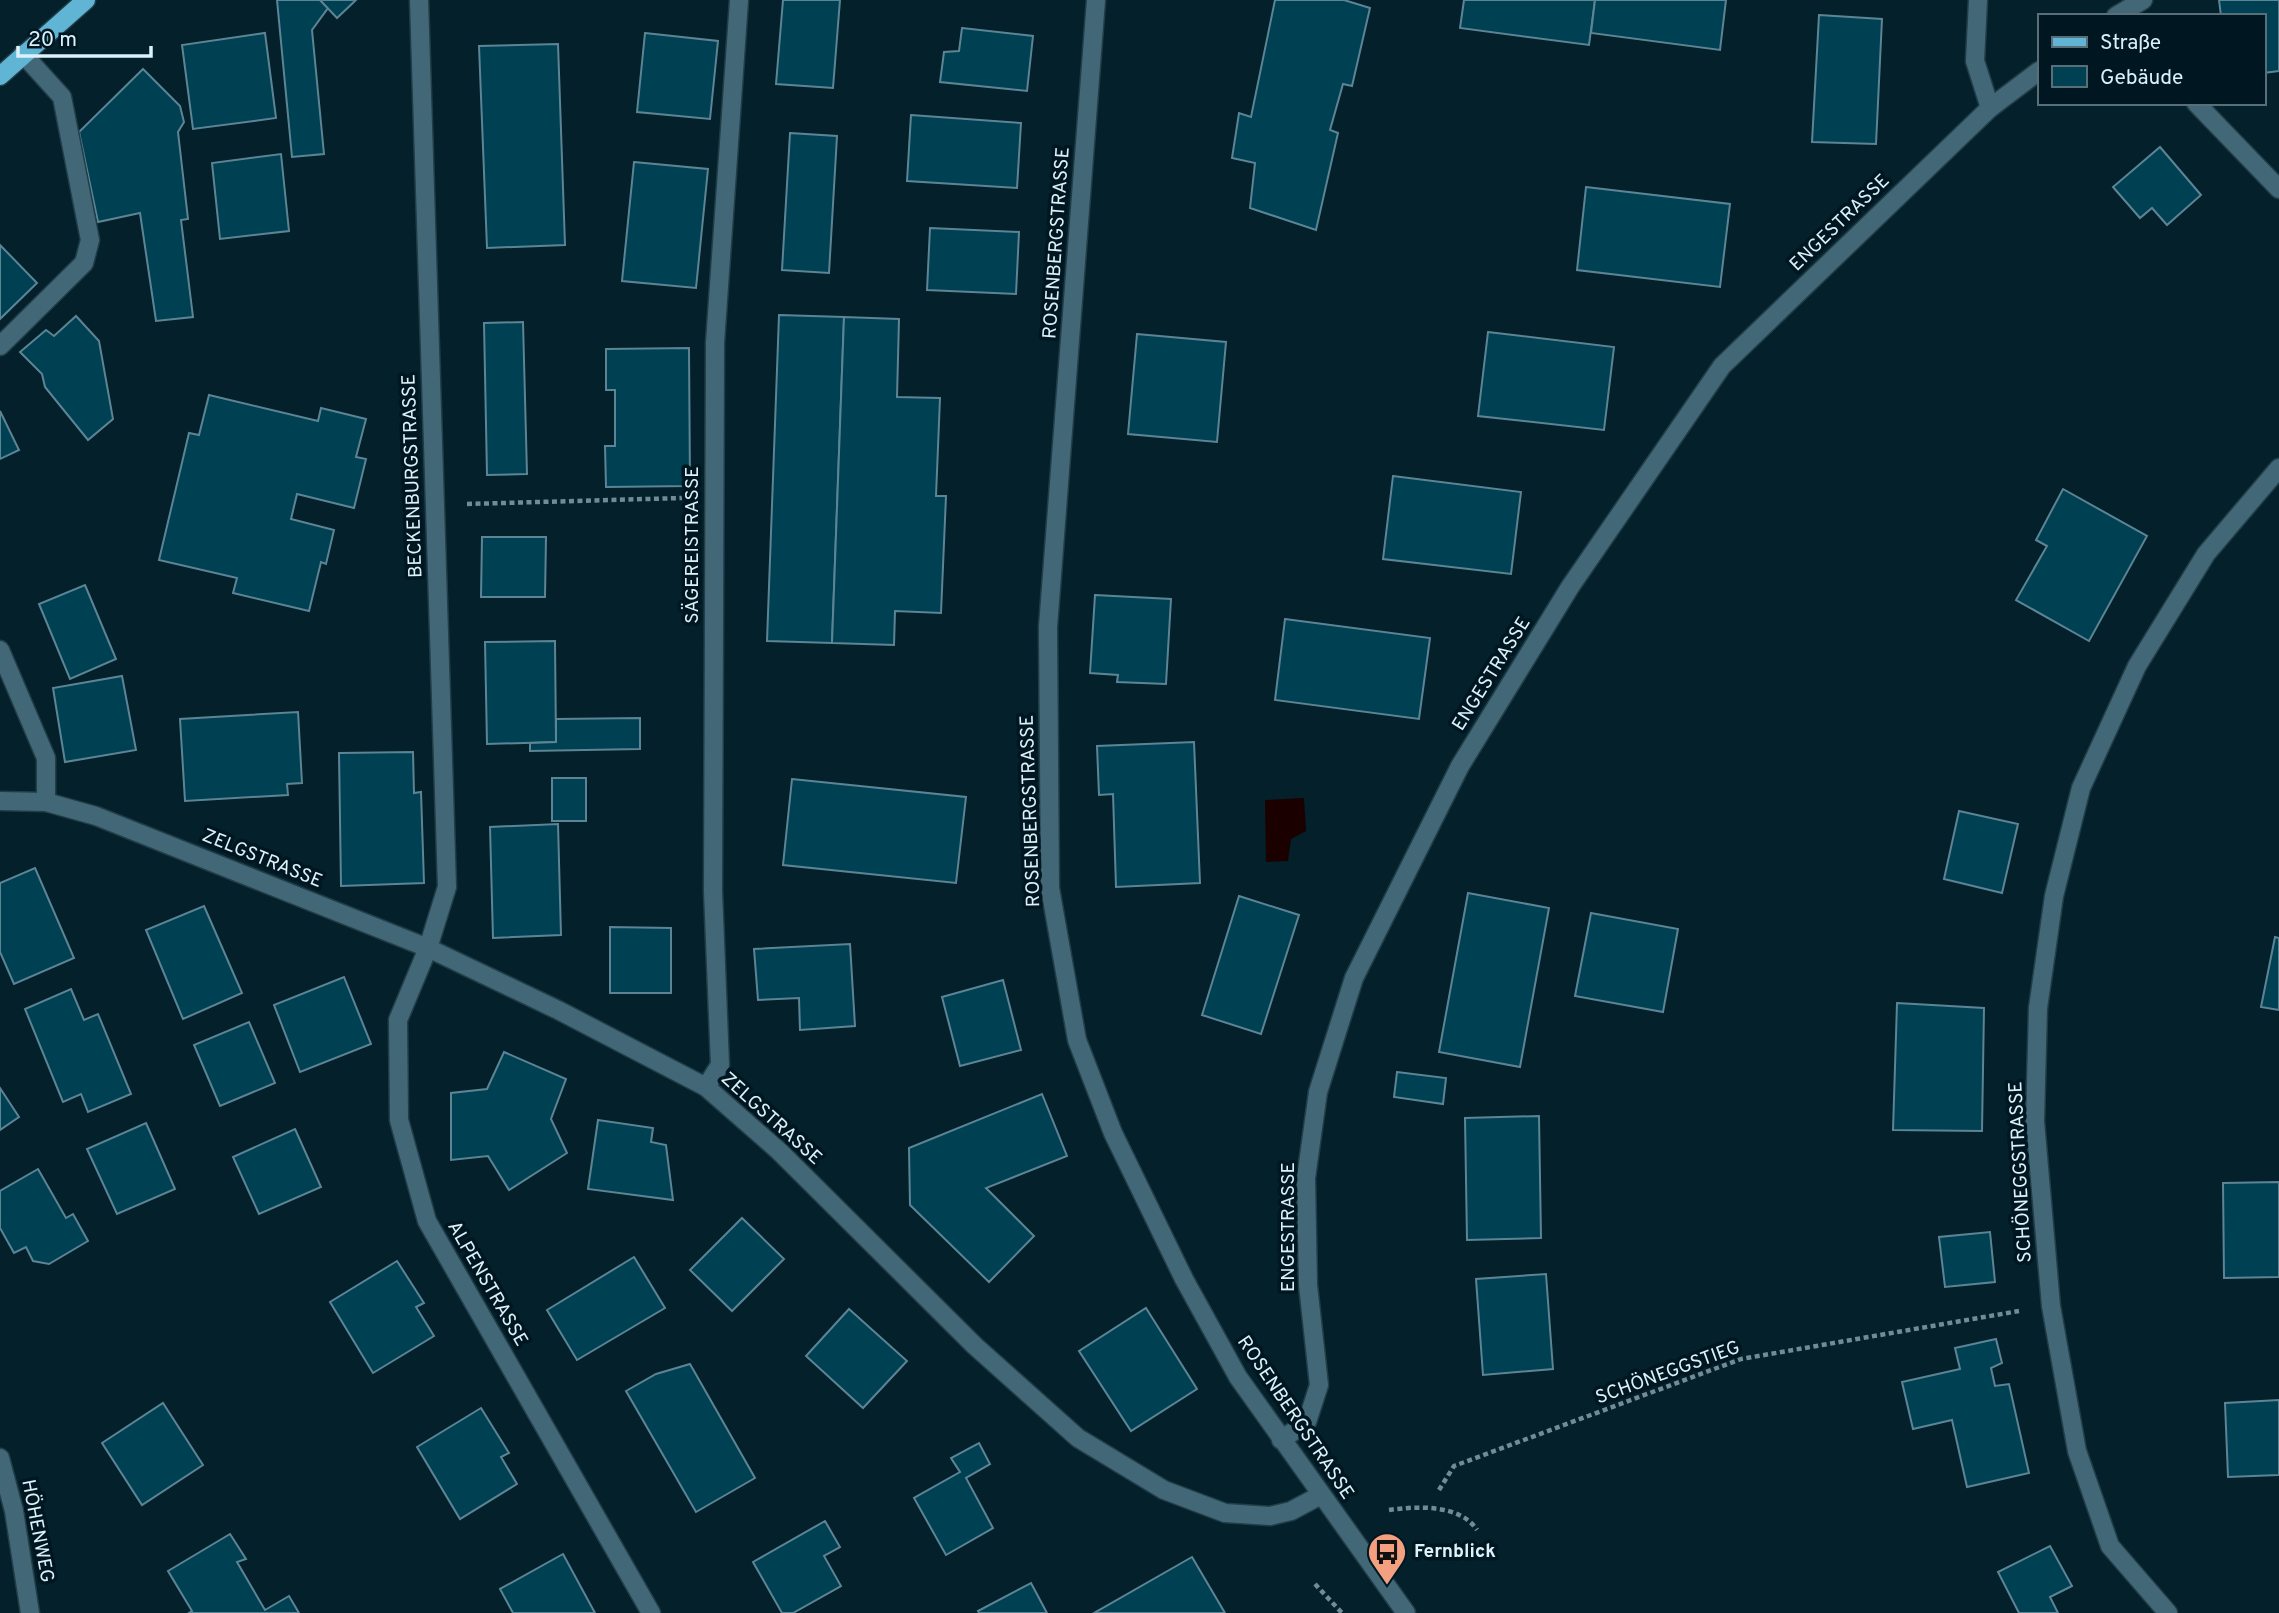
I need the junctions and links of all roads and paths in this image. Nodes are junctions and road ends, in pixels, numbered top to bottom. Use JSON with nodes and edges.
{"nodes":[{"id":1,"x":86,"y":0,"type":"edge"},
{"id":2,"x":419,"y":0,"type":"edge"},
{"id":3,"x":739,"y":0,"type":"edge"},
{"id":4,"x":1096,"y":0,"type":"edge"},
{"id":5,"x":1978,"y":0,"type":"edge"},
{"id":6,"x":2143,"y":0,"type":"edge"},
{"id":7,"x":2119,"y":14,"type":"edge"},
{"id":8,"x":23,"y":54,"type":"junction"},
{"id":9,"x":2038,"y":72,"type":"edge"},
{"id":10,"x":0,"y":76,"type":"edge"},
{"id":11,"x":2198,"y":105,"type":"edge"},
{"id":12,"x":1990,"y":108,"type":"junction"},
{"id":13,"x":2279,"y":189,"type":"edge"},
{"id":14,"x":0,"y":346,"type":"edge"},
{"id":15,"x":2279,"y":468,"type":"edge"},
{"id":16,"x":715,"y":497,"type":"junction"},
{"id":17,"x":435,"y":505,"type":"junction"},
{"id":18,"x":0,"y":650,"type":"edge"},
{"id":19,"x":0,"y":801,"type":"edge"},
{"id":20,"x":46,"y":803,"type":"junction"},
{"id":21,"x":428,"y":948,"type":"junction"},
{"id":22,"x":706,"y":1087,"type":"junction"},
{"id":23,"x":2051,"y":1306,"type":"junction"},
{"id":24,"x":1282,"y":1440,"type":"junction"},
{"id":25,"x":0,"y":1458,"type":"edge"},
{"id":26,"x":1439,"y":1490,"type":"dead end"},
{"id":27,"x":1321,"y":1495,"type":"junction"},
{"id":28,"x":1389,"y":1510,"type":"dead end"},
{"id":29,"x":1477,"y":1530,"type":"dead end"},
{"id":30,"x":1315,"y":1584,"type":"dead end"},
{"id":31,"x":30,"y":1613,"type":"edge"},
{"id":32,"x":651,"y":1613,"type":"edge"},
{"id":33,"x":1342,"y":1613,"type":"edge"},
{"id":34,"x":1406,"y":1613,"type":"edge"},
{"id":35,"x":2168,"y":1613,"type":"edge"}],
"edges":[{"from":1,"to":8,"type":"main road"},
{"from":2,"to":17,"type":"street","name":"BECKENBURGSTRASSE"},
{"from":3,"to":16,"type":"street","name":"SÄGEREISTRASSE"},
{"from":4,"to":24,"type":"street","name":"ROSENBERGSTRASSE"},
{"from":5,"to":12,"type":"street"},
{"from":6,"to":7,"type":"street"},
{"from":8,"to":10,"type":"main road"},
{"from":8,"to":14,"type":"street"},
{"from":9,"to":12,"type":"street","name":"ENGESTRASSE"},
{"from":11,"to":13,"type":"street"},
{"from":12,"to":24,"type":"street","name":"ENGESTRASSE"},
{"from":15,"to":23,"type":"street","name":"SCHÖNEGGSTRASSE"},
{"from":16,"to":17,"type":"path"},
{"from":16,"to":22,"type":"street","name":"SÄGEREISTRASSE"},
{"from":17,"to":21,"type":"street","name":"BECKENBURGSTRASSE"},
{"from":18,"to":20,"type":"street"},
{"from":19,"to":20,"type":"street","name":"ZELGSTRASSE"},
{"from":20,"to":21,"type":"street","name":"ZELGSTRASSE"},
{"from":21,"to":22,"type":"street","name":"ZELGSTRASSE"},
{"from":21,"to":32,"type":"street","name":"ALPENSTRASSE"},
{"from":22,"to":27,"type":"street","name":"ZELGSTRASSE"},
{"from":23,"to":26,"type":"path","name":"SCHÖNEGGSTIEG"},
{"from":23,"to":35,"type":"street","name":"SCHÖNEGGSTRASSE"},
{"from":24,"to":27,"type":"street","name":"ROSENBERGSTRASSE"},
{"from":25,"to":31,"type":"street","name":"HÖHENWEG"},
{"from":27,"to":34,"type":"street","name":"ROSENBERGSTRASSE"},
{"from":28,"to":29,"type":"path"},
{"from":30,"to":33,"type":"path"}]}
